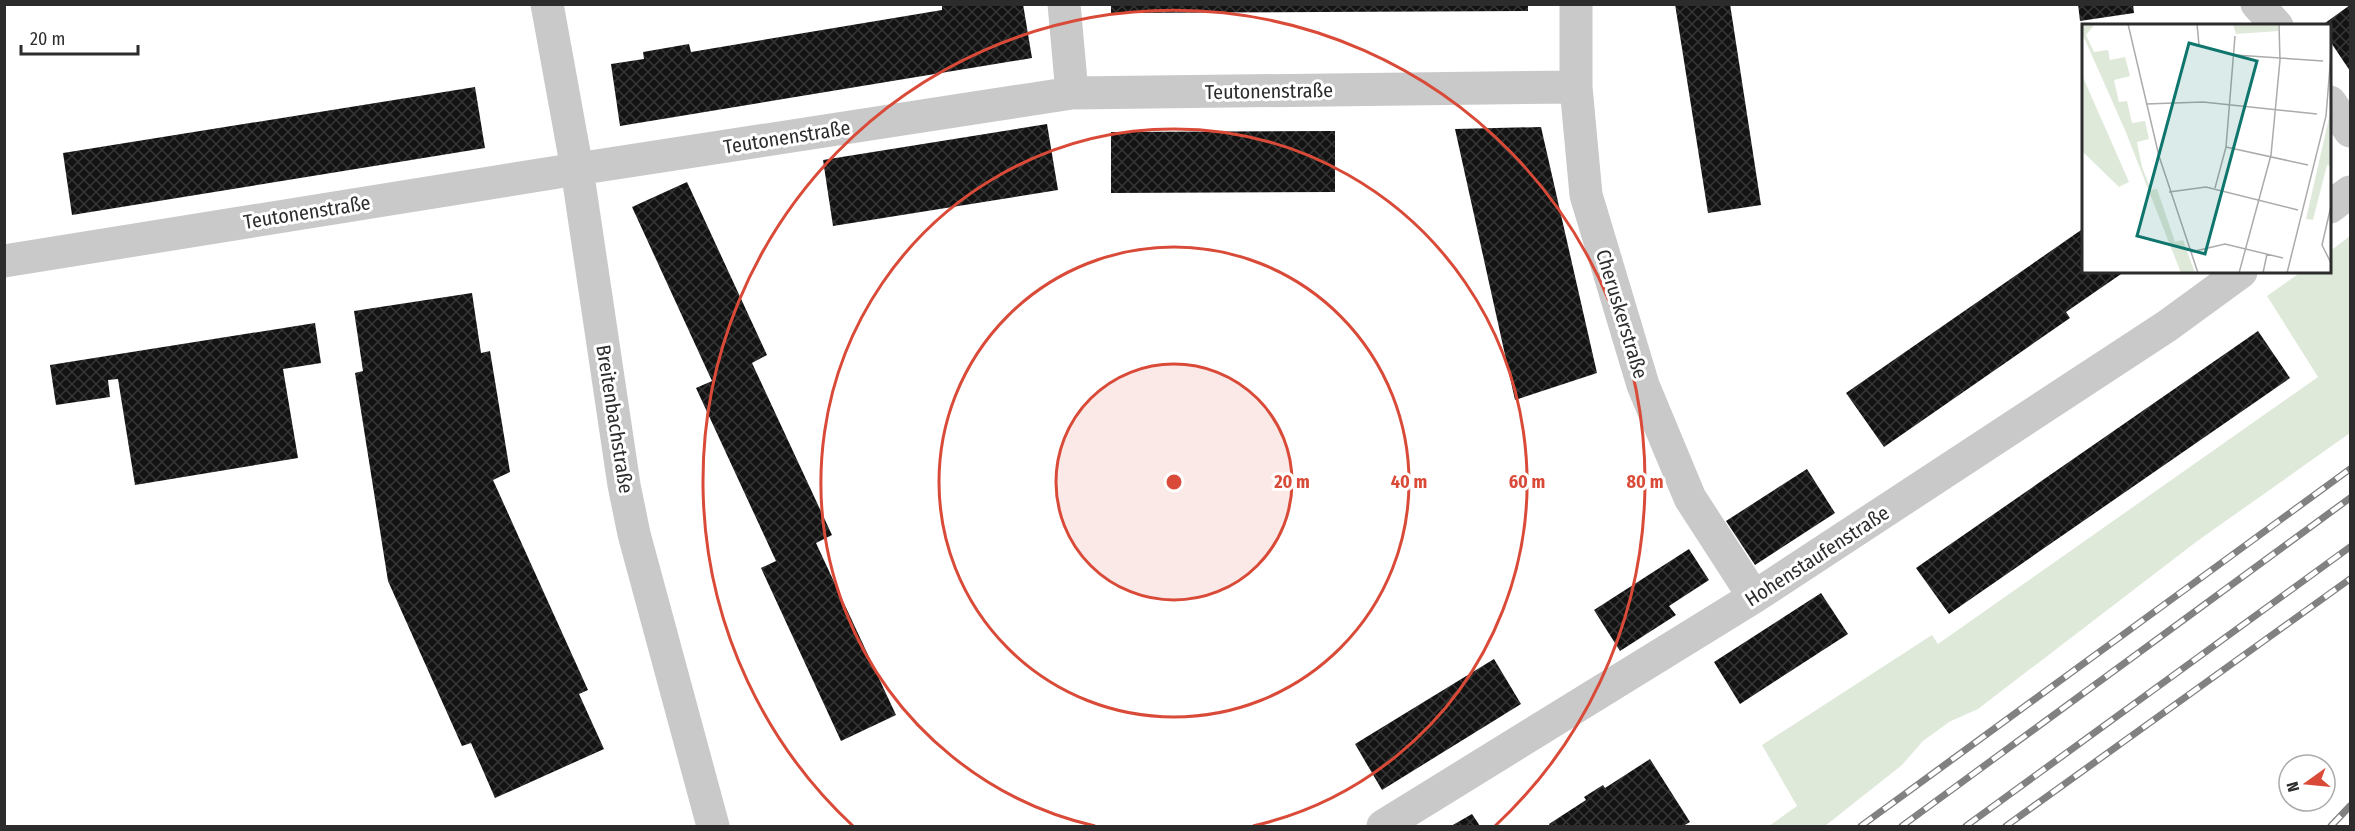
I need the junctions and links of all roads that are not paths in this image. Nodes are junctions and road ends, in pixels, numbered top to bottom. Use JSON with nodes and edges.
{"nodes":[{"id":1,"x":547,"y":4,"type":"edge"},
{"id":2,"x":1064,"y":4,"type":"edge"},
{"id":3,"x":1576,"y":4,"type":"edge"},
{"id":4,"x":2257,"y":4,"type":"edge"},
{"id":5,"x":2275,"y":24,"type":"edge"},
{"id":6,"x":1576,"y":87,"type":"junction"},
{"id":7,"x":1072,"y":93,"type":"junction"},
{"id":8,"x":2331,"y":103,"type":"edge"},
{"id":9,"x":2350,"y":131,"type":"edge"},
{"id":10,"x":577,"y":169,"type":"junction"},
{"id":11,"x":2350,"y":192,"type":"edge"},
{"id":12,"x":2331,"y":206,"type":"edge"},
{"id":13,"x":4,"y":261,"type":"edge"},
{"id":14,"x":2240,"y":273,"type":"edge"},
{"id":15,"x":1754,"y":597,"type":"junction"},
{"id":16,"x":713,"y":826,"type":"edge"},
{"id":17,"x":1383,"y":826,"type":"edge"}],
"edges":[{"from":1,"to":10,"type":"street","name":"Breitenbachstraße"},
{"from":2,"to":7,"type":"street"},
{"from":3,"to":6,"type":"street","name":"Cheruskerstraße"},
{"from":4,"to":5,"type":"street"},
{"from":6,"to":7,"type":"street","name":"Teutonenstraße"},
{"from":6,"to":15,"type":"street","name":"Cheruskerstraße"},
{"from":7,"to":10,"type":"street","name":"Teutonenstraße"},
{"from":8,"to":9,"type":"street"},
{"from":10,"to":13,"type":"street","name":"Teutonenstraße"},
{"from":10,"to":16,"type":"street","name":"Breitenbachstraße"},
{"from":11,"to":12,"type":"street"},
{"from":14,"to":15,"type":"street","name":"Hohenstaufenstraße"},
{"from":15,"to":17,"type":"street","name":"Hohenstaufenstraße"}]}
